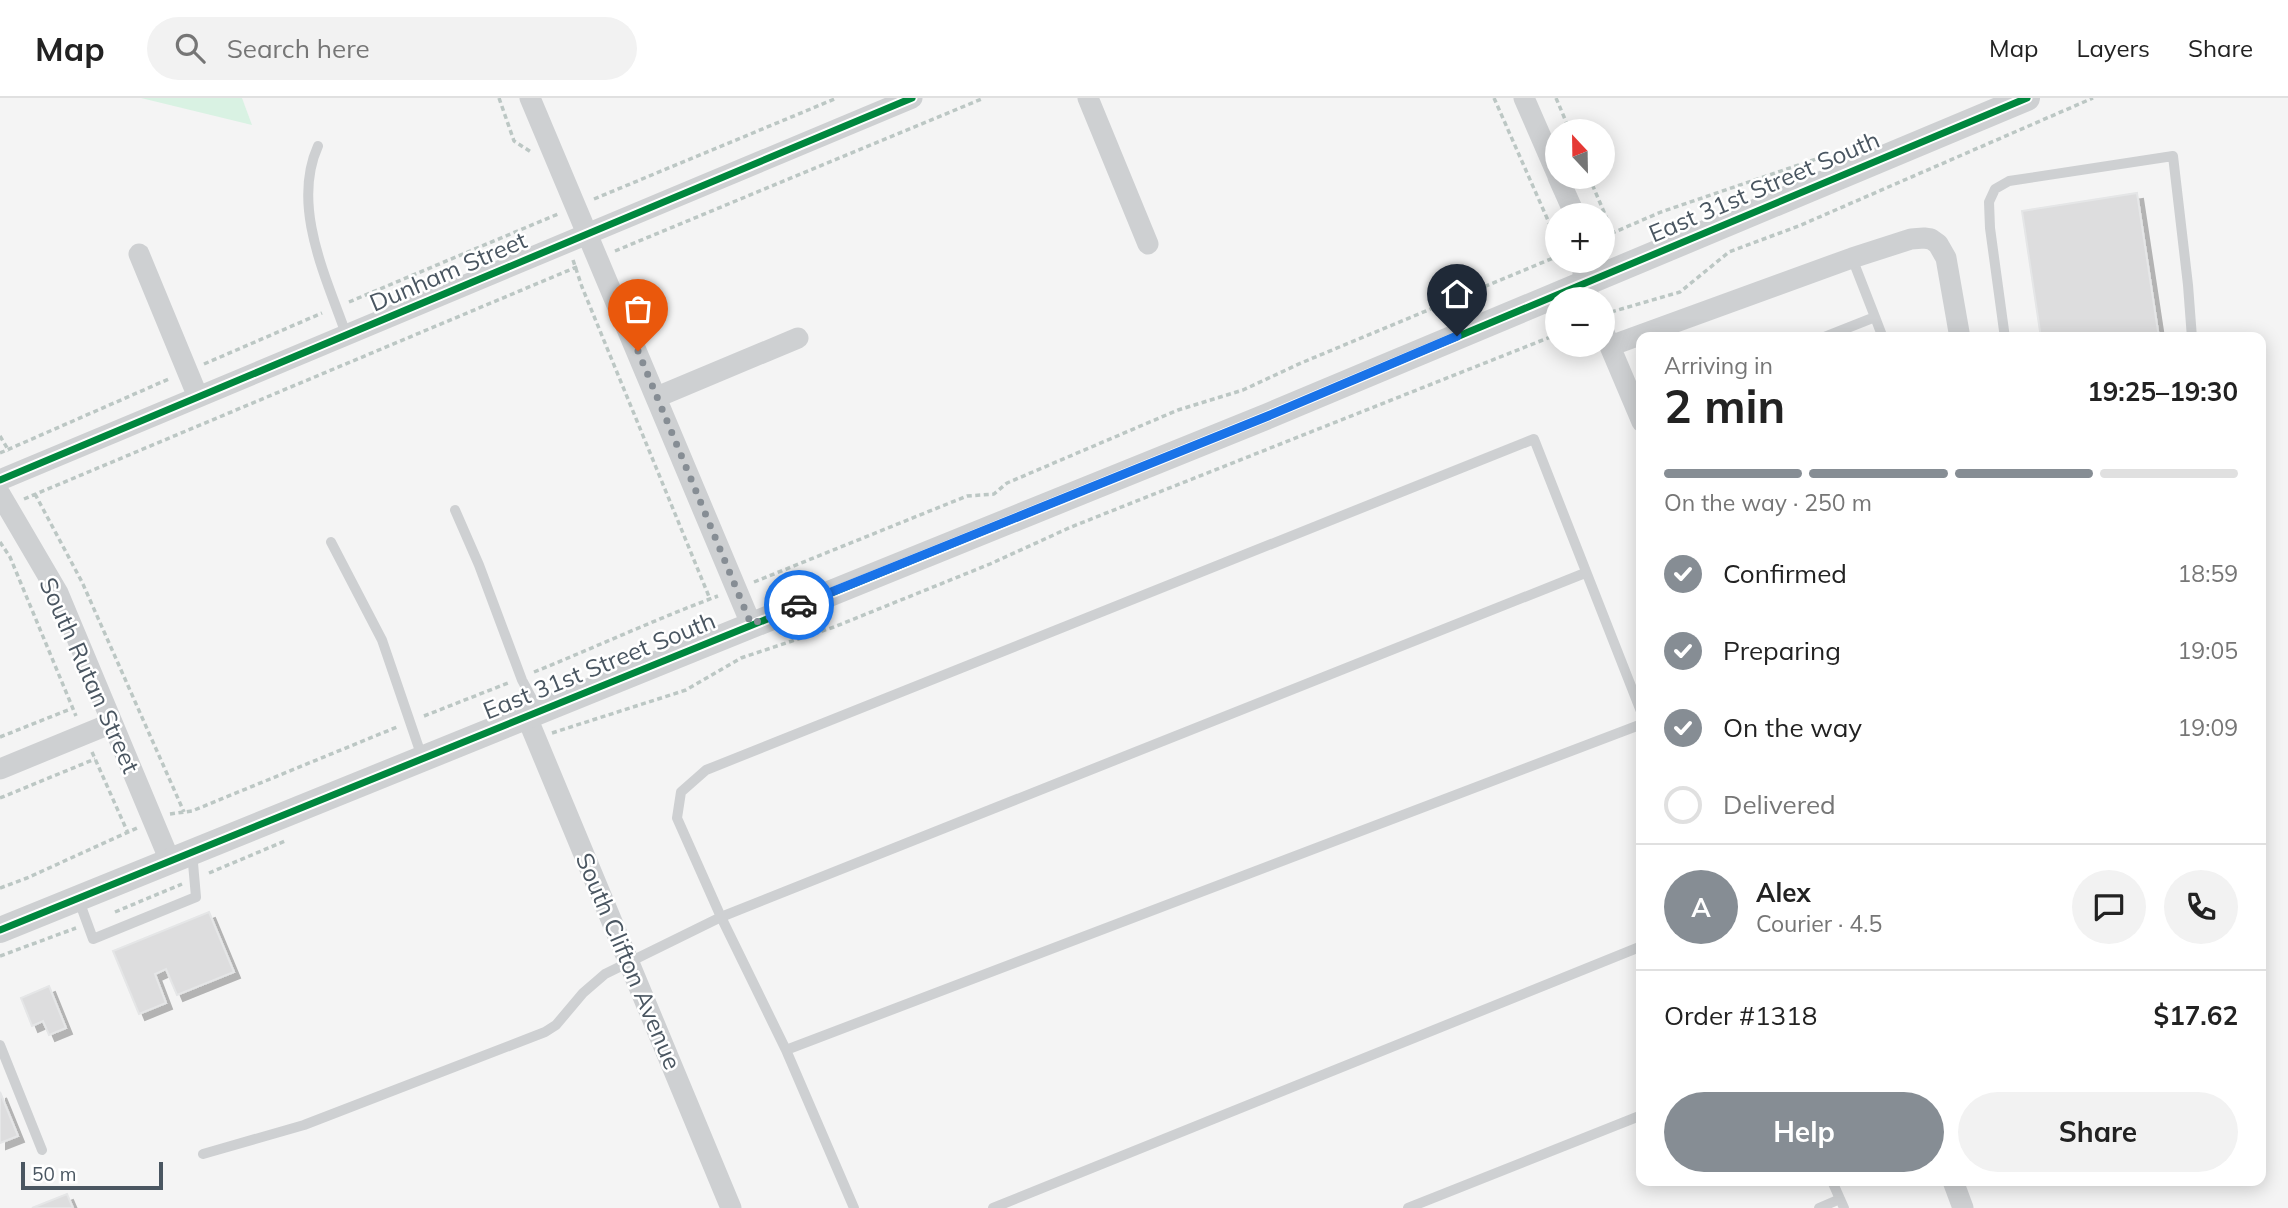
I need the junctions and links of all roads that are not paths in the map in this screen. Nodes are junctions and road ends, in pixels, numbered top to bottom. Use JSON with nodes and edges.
{"nodes":[{"id":1,"x":530,"y":98,"type":"edge"},
{"id":2,"x":912,"y":98,"type":"edge"},
{"id":3,"x":1088,"y":98,"type":"edge"},
{"id":4,"x":1524,"y":98,"type":"edge"},
{"id":5,"x":2027,"y":98,"type":"edge"},
{"id":6,"x":318,"y":146,"type":"dead end"},
{"id":7,"x":1545,"y":146,"type":"edge"},
{"id":8,"x":589,"y":233,"type":"junction"},
{"id":9,"x":1148,"y":244,"type":"dead end"},
{"id":10,"x":139,"y":254,"type":"dead end"},
{"id":11,"x":1852,"y":258,"type":"junction"},
{"id":12,"x":1585,"y":281,"type":"edge"},
{"id":13,"x":1875,"y":317,"type":"junction"},
{"id":14,"x":1837,"y":332,"type":"edge"},
{"id":15,"x":1881,"y":332,"type":"edge"},
{"id":16,"x":1959,"y":332,"type":"edge"},
{"id":17,"x":2005,"y":332,"type":"edge"},
{"id":18,"x":2192,"y":332,"type":"edge"},
{"id":19,"x":346,"y":334,"type":"junction"},
{"id":20,"x":1615,"y":335,"type":"edge"},
{"id":21,"x":798,"y":338,"type":"dead end"},
{"id":22,"x":1614,"y":357,"type":"edge"},
{"id":23,"x":198,"y":397,"type":"junction"},
{"id":24,"x":657,"y":397,"type":"junction"},
{"id":25,"x":1636,"y":405,"type":"edge"},
{"id":26,"x":0,"y":480,"type":"edge"},
{"id":27,"x":4,"y":500,"type":"edge"},
{"id":28,"x":454,"y":510,"type":"dead end"},
{"id":29,"x":331,"y":542,"type":"dead end"},
{"id":30,"x":1585,"y":573,"type":"junction"},
{"id":31,"x":751,"y":624,"type":"junction"},
{"id":32,"x":1636,"y":699,"type":"edge"},
{"id":33,"x":534,"y":721,"type":"junction"},
{"id":34,"x":112,"y":723,"type":"junction"},
{"id":35,"x":1636,"y":726,"type":"edge"},
{"id":36,"x":422,"y":757,"type":"junction"},
{"id":37,"x":0,"y":769,"type":"edge"},
{"id":38,"x":181,"y":856,"type":"junction"},
{"id":39,"x":78,"y":898,"type":"junction"},
{"id":40,"x":721,"y":918,"type":"junction"},
{"id":41,"x":0,"y":930,"type":"edge"},
{"id":42,"x":1636,"y":948,"type":"edge"},
{"id":43,"x":630,"y":963,"type":"junction"},
{"id":44,"x":0,"y":1045,"type":"edge"},
{"id":45,"x":786,"y":1050,"type":"junction"},
{"id":46,"x":1636,"y":1117,"type":"edge"},
{"id":47,"x":41,"y":1150,"type":"dead end"},
{"id":48,"x":203,"y":1154,"type":"dead end"},
{"id":49,"x":1834,"y":1186,"type":"edge"},
{"id":50,"x":1955,"y":1186,"type":"edge"},
{"id":51,"x":1842,"y":1204,"type":"edge"},
{"id":52,"x":731,"y":1208,"type":"edge"},
{"id":53,"x":854,"y":1208,"type":"edge"},
{"id":54,"x":993,"y":1208,"type":"edge"},
{"id":55,"x":1408,"y":1208,"type":"edge"},
{"id":56,"x":1819,"y":1208,"type":"edge"},
{"id":57,"x":1964,"y":1208,"type":"edge"}],
"edges":[{"from":1,"to":8,"type":"street"},
{"from":2,"to":8,"type":"street","name":"Dunham Street"},
{"from":3,"to":9,"type":"street"},
{"from":4,"to":7,"type":"street"},
{"from":5,"to":12,"type":"street","name":"East 31st Street South"},
{"from":6,"to":19,"type":"lane"},
{"from":8,"to":19,"type":"street","name":"Dunham Street"},
{"from":8,"to":24,"type":"street"},
{"from":10,"to":23,"type":"street"},
{"from":11,"to":13,"type":"lane"},
{"from":11,"to":16,"type":"street"},
{"from":11,"to":20,"type":"street"},
{"from":12,"to":31,"type":"street","name":"East 31st Street South"},
{"from":13,"to":14,"type":"lane"},
{"from":13,"to":15,"type":"lane"},
{"from":17,"to":18,"type":"lane"},
{"from":19,"to":23,"type":"street","name":"Dunham Street"},
{"from":21,"to":24,"type":"street"},
{"from":22,"to":25,"type":"street"},
{"from":23,"to":26,"type":"street","name":"Dunham Street"},
{"from":24,"to":31,"type":"street"},
{"from":27,"to":34,"type":"street","name":"South Rutan Street"},
{"from":28,"to":33,"type":"lane"},
{"from":29,"to":36,"type":"lane"},
{"from":30,"to":32,"type":"lane"},
{"from":30,"to":40,"type":"lane"},
{"from":30,"to":40,"type":"lane"},
{"from":31,"to":33,"type":"street","name":"East 31st Street South"},
{"from":33,"to":36,"type":"street","name":"East 31st Street South"},
{"from":33,"to":43,"type":"street","name":"South Clifton Avenue"},
{"from":34,"to":37,"type":"street"},
{"from":34,"to":38,"type":"street","name":"South Rutan Street"},
{"from":35,"to":45,"type":"lane"},
{"from":36,"to":38,"type":"street","name":"East 31st Street South"},
{"from":38,"to":39,"type":"street","name":"East 31st Street South"},
{"from":38,"to":39,"type":"lane"},
{"from":39,"to":41,"type":"street","name":"East 31st Street South"},
{"from":40,"to":43,"type":"lane"},
{"from":40,"to":45,"type":"lane"},
{"from":42,"to":54,"type":"lane"},
{"from":43,"to":48,"type":"lane"},
{"from":43,"to":52,"type":"street","name":"South Clifton Avenue"},
{"from":44,"to":47,"type":"lane"},
{"from":45,"to":53,"type":"lane"},
{"from":46,"to":55,"type":"lane"},
{"from":49,"to":51,"type":"lane"},
{"from":50,"to":57,"type":"street"},
{"from":51,"to":56,"type":"lane"}]}
